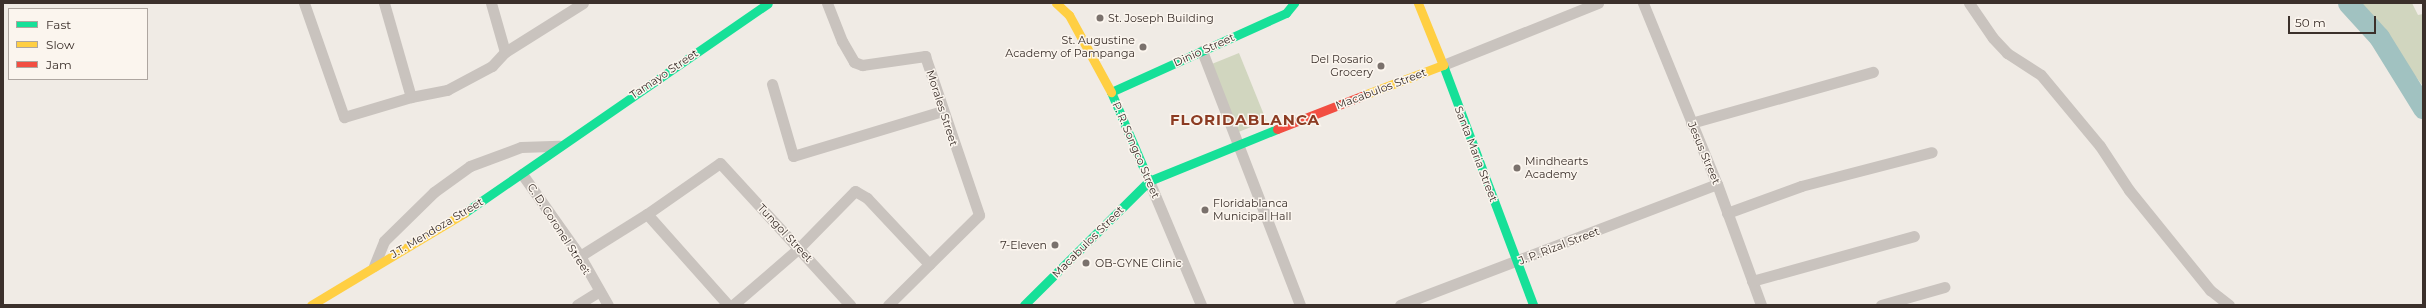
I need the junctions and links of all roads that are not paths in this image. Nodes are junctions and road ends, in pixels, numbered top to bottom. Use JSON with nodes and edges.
{"nodes":[{"id":1,"x":304,"y":3,"type":"edge"},
{"id":2,"x":384,"y":3,"type":"edge"},
{"id":3,"x":491,"y":3,"type":"edge"},
{"id":4,"x":583,"y":3,"type":"edge"},
{"id":5,"x":768,"y":3,"type":"edge"},
{"id":6,"x":827,"y":3,"type":"edge"},
{"id":7,"x":1056,"y":3,"type":"edge"},
{"id":8,"x":1294,"y":3,"type":"edge"},
{"id":9,"x":1418,"y":3,"type":"edge"},
{"id":10,"x":1598,"y":3,"type":"edge"},
{"id":11,"x":1643,"y":3,"type":"edge"},
{"id":12,"x":1969,"y":3,"type":"edge"},
{"id":13,"x":1202,"y":51,"type":"junction"},
{"id":14,"x":505,"y":52,"type":"junction"},
{"id":15,"x":1443,"y":65,"type":"junction"},
{"id":16,"x":1873,"y":72,"type":"dead end"},
{"id":17,"x":772,"y":84,"type":"dead end"},
{"id":18,"x":1111,"y":92,"type":"junction"},
{"id":19,"x":411,"y":97,"type":"junction"},
{"id":20,"x":942,"y":111,"type":"junction"},
{"id":21,"x":1691,"y":123,"type":"junction"},
{"id":22,"x":1238,"y":143,"type":"junction"},
{"id":23,"x":559,"y":146,"type":"junction"},
{"id":24,"x":1932,"y":152,"type":"dead end"},
{"id":25,"x":522,"y":174,"type":"junction"},
{"id":26,"x":1149,"y":181,"type":"junction"},
{"id":27,"x":1717,"y":184,"type":"junction"},
{"id":28,"x":1727,"y":213,"type":"junction"},
{"id":29,"x":647,"y":214,"type":"junction"},
{"id":30,"x":1914,"y":236,"type":"dead end"},
{"id":31,"x":799,"y":248,"type":"junction"},
{"id":32,"x":580,"y":256,"type":"junction"},
{"id":33,"x":1517,"y":262,"type":"junction"},
{"id":34,"x":929,"y":264,"type":"junction"},
{"id":35,"x":374,"y":266,"type":"junction"},
{"id":36,"x":1752,"y":280,"type":"junction"},
{"id":37,"x":1944,"y":287,"type":"dead end"},
{"id":38,"x":599,"y":291,"type":"junction"},
{"id":39,"x":311,"y":305,"type":"edge"},
{"id":40,"x":577,"y":305,"type":"edge"},
{"id":41,"x":608,"y":305,"type":"edge"},
{"id":42,"x":728,"y":305,"type":"edge"},
{"id":43,"x":733,"y":305,"type":"edge"},
{"id":44,"x":850,"y":305,"type":"edge"},
{"id":45,"x":888,"y":305,"type":"edge"},
{"id":46,"x":1024,"y":305,"type":"edge"},
{"id":47,"x":1202,"y":305,"type":"edge"},
{"id":48,"x":1300,"y":305,"type":"edge"},
{"id":49,"x":1400,"y":305,"type":"edge"},
{"id":50,"x":1533,"y":305,"type":"edge"},
{"id":51,"x":1761,"y":305,"type":"edge"},
{"id":52,"x":1881,"y":305,"type":"edge"},
{"id":53,"x":2229,"y":305,"type":"edge"}],
"edges":[{"from":1,"to":19,"type":"street"},
{"from":2,"to":19,"type":"street"},
{"from":3,"to":14,"type":"street"},
{"from":4,"to":14,"type":"street"},
{"from":5,"to":23,"type":"street","name":"Tamayo Street"},
{"from":6,"to":20,"type":"street","name":"Morales Street"},
{"from":7,"to":18,"type":"street","name":"P. R. Songco Street"},
{"from":8,"to":13,"type":"street","name":"Dinio Street"},
{"from":9,"to":15,"type":"street","name":"Santa Maria Street"},
{"from":10,"to":15,"type":"street","name":"Macabulos Street"},
{"from":11,"to":21,"type":"street","name":"Jesus Street"},
{"from":12,"to":53,"type":"street"},
{"from":13,"to":18,"type":"street","name":"Dinio Street"},
{"from":13,"to":22,"type":"street"},
{"from":14,"to":19,"type":"street"},
{"from":15,"to":22,"type":"street","name":"Macabulos Street"},
{"from":15,"to":33,"type":"street","name":"Santa Maria Street"},
{"from":16,"to":21,"type":"street"},
{"from":17,"to":20,"type":"street"},
{"from":18,"to":26,"type":"street","name":"P. R. Songco Street"},
{"from":20,"to":34,"type":"street","name":"Morales Street"},
{"from":21,"to":27,"type":"street","name":"Jesus Street"},
{"from":22,"to":26,"type":"street","name":"Macabulos Street"},
{"from":22,"to":48,"type":"street"},
{"from":23,"to":25,"type":"street","name":"J.T. Mendoza Street"},
{"from":23,"to":35,"type":"street"},
{"from":24,"to":28,"type":"street"},
{"from":25,"to":32,"type":"street","name":"C. D. Coronel Street"},
{"from":25,"to":35,"type":"street","name":"J.T. Mendoza Street"},
{"from":26,"to":46,"type":"street","name":"Macabulos Street"},
{"from":26,"to":47,"type":"street","name":"P. R. Songco Street"},
{"from":27,"to":28,"type":"street","name":"Jesus Street"},
{"from":27,"to":33,"type":"street","name":"J. P. Rizal Street"},
{"from":28,"to":36,"type":"street","name":"Jesus Street"},
{"from":29,"to":31,"type":"street","name":"Tungol Street"},
{"from":29,"to":32,"type":"street"},
{"from":29,"to":42,"type":"street"},
{"from":30,"to":36,"type":"street"},
{"from":31,"to":34,"type":"street"},
{"from":31,"to":43,"type":"street"},
{"from":31,"to":44,"type":"street","name":"Tungol Street"},
{"from":32,"to":38,"type":"street","name":"C. D. Coronel Street"},
{"from":33,"to":49,"type":"street","name":"J. P. Rizal Street"},
{"from":33,"to":50,"type":"street","name":"Santa Maria Street"},
{"from":34,"to":45,"type":"street"},
{"from":35,"to":39,"type":"street","name":"J.T. Mendoza Street"},
{"from":36,"to":51,"type":"street","name":"Jesus Street"},
{"from":37,"to":52,"type":"street"},
{"from":38,"to":40,"type":"street"},
{"from":38,"to":41,"type":"street","name":"C. D. Coronel Street"}]}
